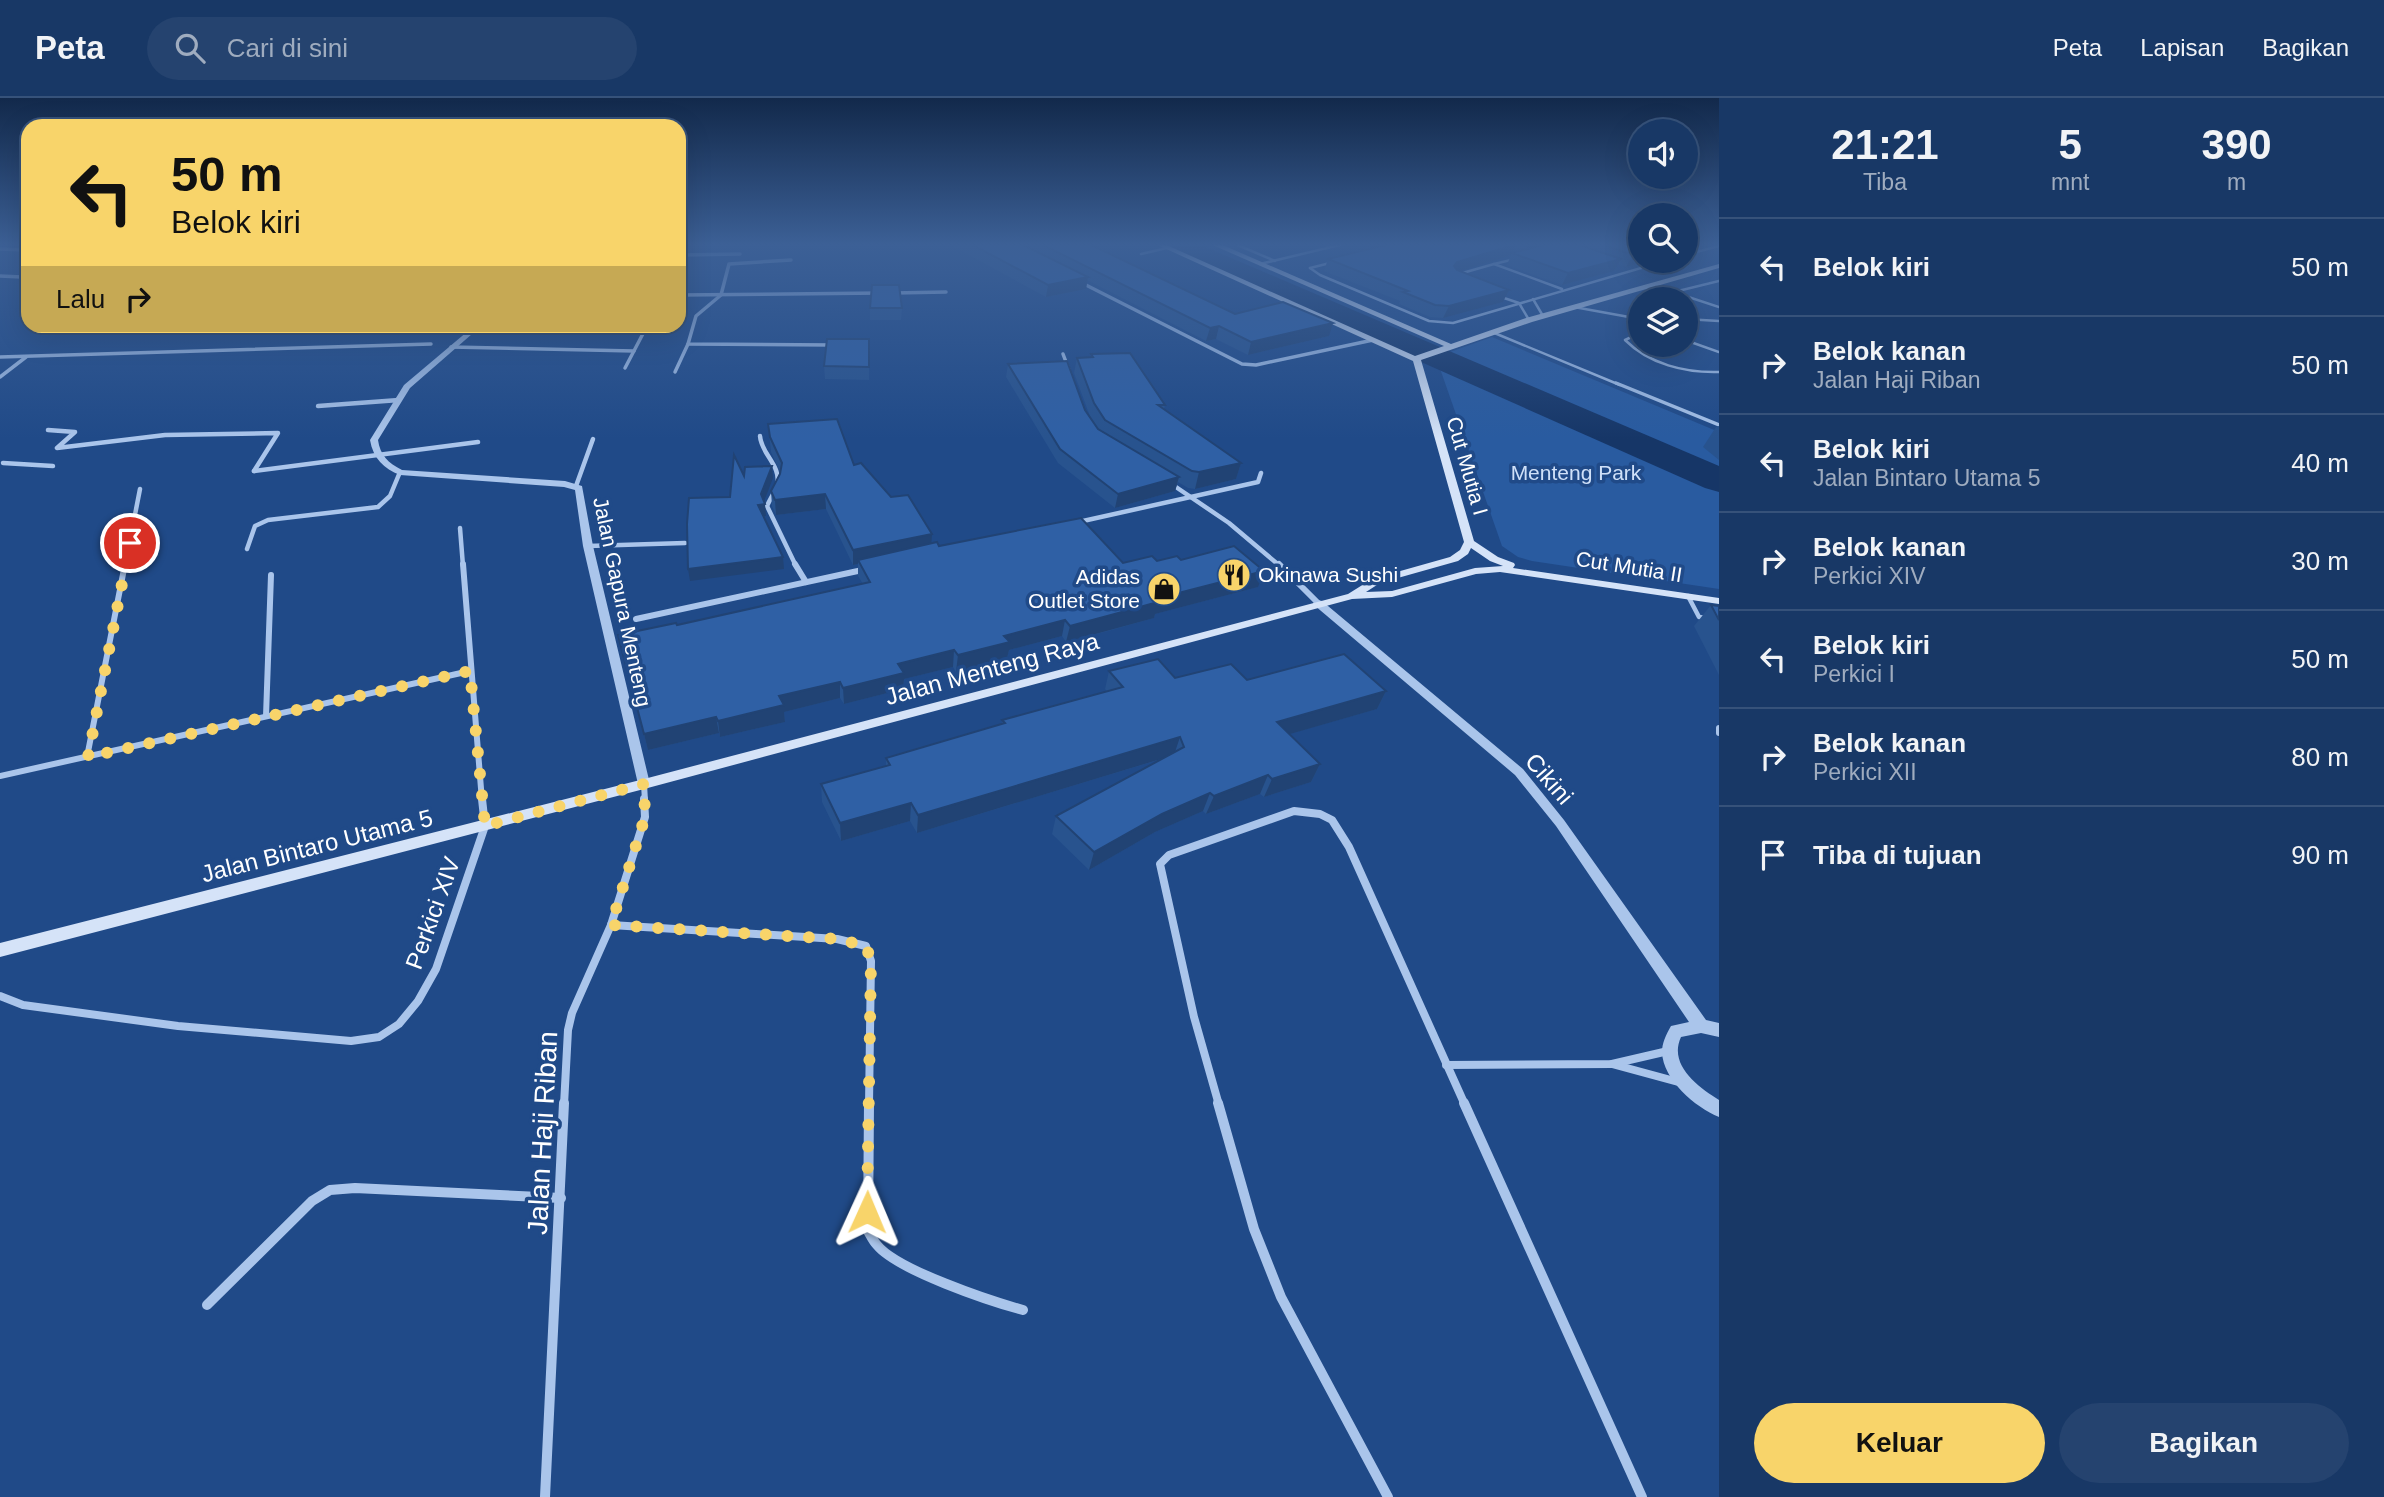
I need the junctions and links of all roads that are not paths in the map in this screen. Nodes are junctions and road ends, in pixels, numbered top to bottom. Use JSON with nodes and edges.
{"nodes":[{"id":1,"x":705,"y":308,"type":"edge"},
{"id":2,"x":1132,"y":308,"type":"edge"},
{"id":3,"x":1316,"y":308,"type":"edge"},
{"id":4,"x":1362,"y":308,"type":"edge"},
{"id":5,"x":1400,"y":308,"type":"edge"},
{"id":6,"x":1504,"y":308,"type":"edge"},
{"id":7,"x":1523,"y":308,"type":"edge"},
{"id":8,"x":1538,"y":308,"type":"edge"},
{"id":9,"x":1570,"y":308,"type":"edge"},
{"id":10,"x":1582,"y":308,"type":"edge"},
{"id":11,"x":1543,"y":316,"type":"junction"},
{"id":12,"x":1628,"y":316,"type":"edge"},
{"id":13,"x":1698,"y":318,"type":"edge"},
{"id":14,"x":1529,"y":320,"type":"junction"},
{"id":15,"x":1719,"y":321,"type":"edge"},
{"id":16,"x":1408,"y":328,"type":"junction"},
{"id":17,"x":1491,"y":332,"type":"junction"},
{"id":18,"x":469,"y":333,"type":"edge"},
{"id":19,"x":643,"y":333,"type":"edge"},
{"id":20,"x":1382,"y":335,"type":"junction"},
{"id":21,"x":431,"y":344,"type":"dead end"},
{"id":22,"x":688,"y":344,"type":"junction"},
{"id":23,"x":838,"y":345,"type":"edge"},
{"id":24,"x":1448,"y":345,"type":"junction"},
{"id":25,"x":1698,"y":345,"type":"edge"},
{"id":26,"x":451,"y":347,"type":"junction"},
{"id":27,"x":634,"y":351,"type":"junction"},
{"id":28,"x":1719,"y":352,"type":"edge"},
{"id":29,"x":1063,"y":354,"type":"dead end"},
{"id":30,"x":0,"y":357,"type":"edge"},
{"id":31,"x":26,"y":357,"type":"junction"},
{"id":32,"x":1419,"y":357,"type":"junction"},
{"id":33,"x":1650,"y":357,"type":"edge"},
{"id":34,"x":625,"y":368,"type":"dead end"},
{"id":35,"x":675,"y":373,"type":"dead end"},
{"id":36,"x":1717,"y":373,"type":"edge"},
{"id":37,"x":0,"y":377,"type":"edge"},
{"id":38,"x":1071,"y":377,"type":"edge"},
{"id":39,"x":399,"y":400,"type":"junction"},
{"id":40,"x":318,"y":406,"type":"dead end"},
{"id":41,"x":1719,"y":425,"type":"edge"},
{"id":42,"x":48,"y":430,"type":"dead end"},
{"id":43,"x":760,"y":436,"type":"dead end"},
{"id":44,"x":593,"y":439,"type":"dead end"},
{"id":45,"x":478,"y":442,"type":"dead end"},
{"id":46,"x":377,"y":454,"type":"junction"},
{"id":47,"x":1,"y":461,"type":"edge"},
{"id":48,"x":53,"y":466,"type":"dead end"},
{"id":49,"x":400,"y":472,"type":"junction"},
{"id":50,"x":1261,"y":473,"type":"dead end"},
{"id":51,"x":1169,"y":482,"type":"edge"},
{"id":52,"x":576,"y":486,"type":"junction"},
{"id":53,"x":140,"y":489,"type":"dead end"},
{"id":54,"x":1192,"y":496,"type":"junction"},
{"id":55,"x":1072,"y":523,"type":"edge"},
{"id":56,"x":460,"y":528,"type":"dead end"},
{"id":57,"x":1469,"y":542,"type":"junction"},
{"id":58,"x":685,"y":543,"type":"edge"},
{"id":59,"x":588,"y":546,"type":"junction"},
{"id":60,"x":247,"y":549,"type":"dead end"},
{"id":61,"x":872,"y":568,"type":"edge"},
{"id":62,"x":1534,"y":572,"type":"junction"},
{"id":63,"x":271,"y":575,"type":"dead end"},
{"id":64,"x":806,"y":582,"type":"junction"},
{"id":65,"x":1352,"y":596,"type":"junction"},
{"id":66,"x":1688,"y":596,"type":"junction"},
{"id":67,"x":1719,"y":601,"type":"edge"},
{"id":68,"x":1318,"y":603,"type":"junction"},
{"id":69,"x":636,"y":619,"type":"dead end"},
{"id":70,"x":1719,"y":620,"type":"edge"},
{"id":71,"x":470,"y":671,"type":"junction"},
{"id":72,"x":266,"y":716,"type":"junction"},
{"id":73,"x":88,"y":757,"type":"junction"},
{"id":74,"x":0,"y":776,"type":"edge"},
{"id":75,"x":644,"y":784,"type":"junction"},
{"id":76,"x":485,"y":826,"type":"junction"},
{"id":77,"x":611,"y":925,"type":"junction"},
{"id":78,"x":0,"y":950,"type":"edge"},
{"id":79,"x":0,"y":996,"type":"edge"},
{"id":80,"x":1701,"y":1026,"type":"junction"},
{"id":81,"x":1719,"y":1030,"type":"edge"},
{"id":82,"x":1668,"y":1051,"type":"junction"},
{"id":83,"x":1612,"y":1064,"type":"junction"},
{"id":84,"x":1447,"y":1065,"type":"junction"},
{"id":85,"x":1686,"y":1084,"type":"junction"},
{"id":86,"x":1719,"y":1109,"type":"edge"},
{"id":87,"x":561,"y":1198,"type":"junction"},
{"id":88,"x":207,"y":1305,"type":"dead end"},
{"id":89,"x":1023,"y":1310,"type":"dead end"},
{"id":90,"x":545,"y":1497,"type":"edge"},
{"id":91,"x":1388,"y":1497,"type":"edge"},
{"id":92,"x":1642,"y":1497,"type":"edge"}],
"edges":[{"from":1,"to":22,"type":"street"},
{"from":2,"to":20,"type":"street"},
{"from":3,"to":20,"type":"main road"},
{"from":4,"to":16,"type":"main road"},
{"from":5,"to":6,"type":"lane"},
{"from":7,"to":14,"type":"lane"},
{"from":8,"to":11,"type":"lane"},
{"from":9,"to":11,"type":"main road"},
{"from":10,"to":12,"type":"lane"},
{"from":11,"to":14,"type":"main road"},
{"from":13,"to":15,"type":"lane"},
{"from":14,"to":17,"type":"main road"},
{"from":16,"to":20,"type":"main road"},
{"from":16,"to":24,"type":"main road"},
{"from":17,"to":24,"type":"main road"},
{"from":17,"to":41,"type":"lane"},
{"from":18,"to":26,"type":"street"},
{"from":19,"to":27,"type":"street"},
{"from":20,"to":32,"type":"main road"},
{"from":21,"to":31,"type":"street"},
{"from":22,"to":23,"type":"street"},
{"from":22,"to":35,"type":"street"},
{"from":24,"to":32,"type":"main road"},
{"from":25,"to":28,"type":"lane"},
{"from":26,"to":27,"type":"street"},
{"from":26,"to":39,"type":"street"},
{"from":27,"to":34,"type":"street"},
{"from":29,"to":38,"type":"street"},
{"from":30,"to":31,"type":"street"},
{"from":31,"to":37,"type":"street"},
{"from":32,"to":57,"type":"main road","name":"Cut Mutia I"},
{"from":33,"to":36,"type":"lane"},
{"from":39,"to":40,"type":"street"},
{"from":39,"to":46,"type":"street"},
{"from":42,"to":46,"type":"street"},
{"from":43,"to":64,"type":"street"},
{"from":44,"to":52,"type":"street"},
{"from":45,"to":46,"type":"street"},
{"from":46,"to":49,"type":"street"},
{"from":47,"to":48,"type":"street"},
{"from":49,"to":52,"type":"street","name":"Jalan Gapura Menteng"},
{"from":49,"to":60,"type":"street"},
{"from":50,"to":54,"type":"street"},
{"from":51,"to":54,"type":"street"},
{"from":52,"to":59,"type":"street","name":"Jalan Gapura Menteng"},
{"from":53,"to":73,"type":"street"},
{"from":54,"to":55,"type":"street"},
{"from":54,"to":68,"type":"street"},
{"from":56,"to":71,"type":"street","name":"Perkici XIV"},
{"from":57,"to":62,"type":"main road","name":"Cut Mutia II"},
{"from":57,"to":65,"type":"main road","name":"Cut Mutia I"},
{"from":58,"to":59,"type":"street"},
{"from":59,"to":75,"type":"street","name":"Jalan Gapura Menteng"},
{"from":61,"to":64,"type":"street"},
{"from":62,"to":65,"type":"main road","name":"Cut Mutia II"},
{"from":62,"to":66,"type":"main road","name":"Cut Mutia II"},
{"from":63,"to":72,"type":"street"},
{"from":64,"to":69,"type":"street"},
{"from":65,"to":68,"type":"main road","name":"Jalan Menteng Raya"},
{"from":66,"to":67,"type":"main road","name":"Cut Mutia II"},
{"from":66,"to":70,"type":"lane"},
{"from":68,"to":75,"type":"main road","name":"Jalan Menteng Raya"},
{"from":68,"to":80,"type":"street","name":"Cikini"},
{"from":71,"to":72,"type":"street"},
{"from":71,"to":76,"type":"street","name":"Perkici XIV"},
{"from":72,"to":73,"type":"street"},
{"from":73,"to":74,"type":"street"},
{"from":75,"to":76,"type":"main road","name":"Jalan Bintaro Utama 5"},
{"from":75,"to":77,"type":"street","name":"Jalan Haji Riban"},
{"from":76,"to":78,"type":"main road","name":"Jalan Bintaro Utama 5"},
{"from":76,"to":79,"type":"street","name":"Perkici XIV"},
{"from":77,"to":87,"type":"street","name":"Jalan Haji Riban"},
{"from":77,"to":89,"type":"street"},
{"from":80,"to":81,"type":"street"},
{"from":80,"to":82,"type":"street"},
{"from":82,"to":83,"type":"street"},
{"from":82,"to":85,"type":"street"},
{"from":83,"to":84,"type":"street"},
{"from":83,"to":85,"type":"street"},
{"from":84,"to":91,"type":"street"},
{"from":84,"to":92,"type":"street"},
{"from":85,"to":86,"type":"street"},
{"from":87,"to":88,"type":"street"},
{"from":87,"to":90,"type":"street","name":"Jalan Haji Riban"}]}
